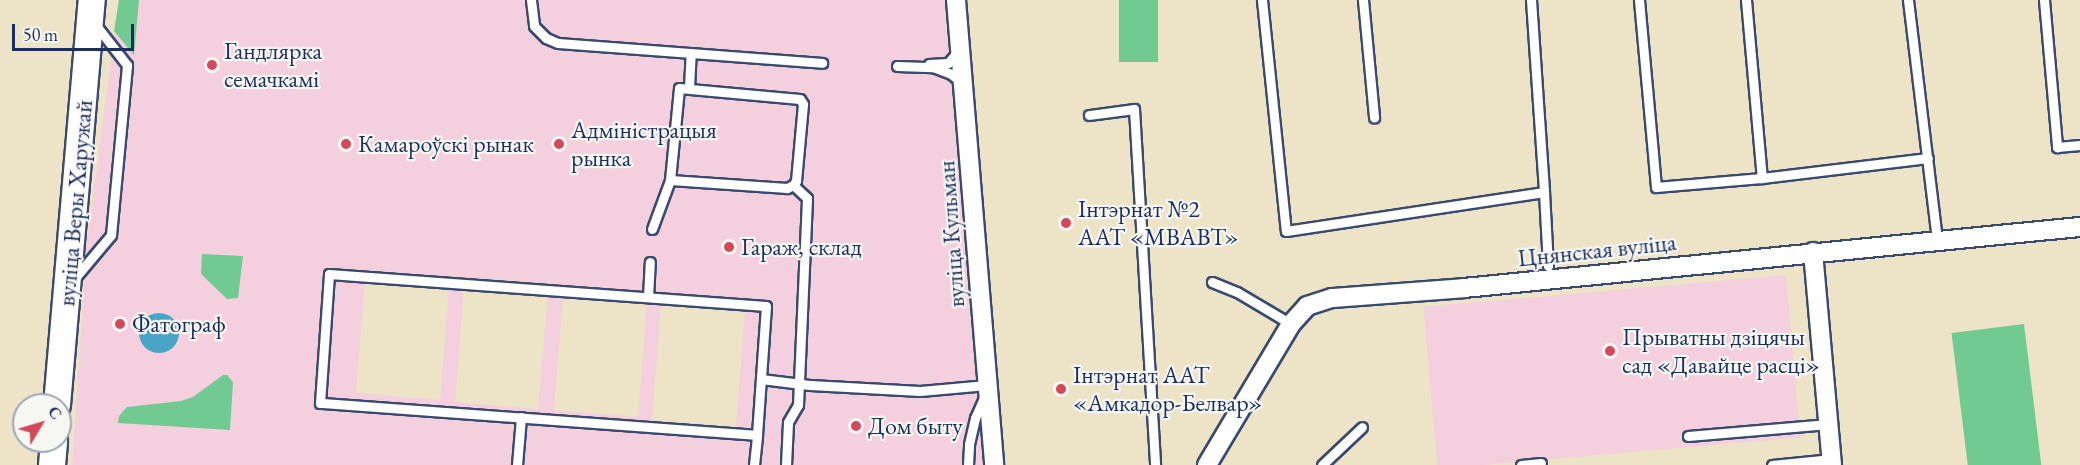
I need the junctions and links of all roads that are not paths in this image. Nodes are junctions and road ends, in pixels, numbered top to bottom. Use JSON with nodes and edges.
{"nodes":[{"id":1,"x":531,"y":0,"type":"edge"},
{"id":2,"x":956,"y":0,"type":"edge"},
{"id":3,"x":1262,"y":0,"type":"edge"},
{"id":4,"x":1363,"y":0,"type":"edge"},
{"id":5,"x":1531,"y":0,"type":"edge"},
{"id":6,"x":1639,"y":0,"type":"edge"},
{"id":7,"x":1746,"y":0,"type":"edge"},
{"id":8,"x":1908,"y":0,"type":"edge"},
{"id":9,"x":2044,"y":0,"type":"edge"},
{"id":10,"x":92,"y":9,"type":"edge"},
{"id":11,"x":962,"y":48,"type":"junction"},
{"id":12,"x":691,"y":53,"type":"junction"},
{"id":13,"x":822,"y":63,"type":"dead end"},
{"id":14,"x":964,"y":85,"type":"junction"},
{"id":15,"x":690,"y":87,"type":"junction"},
{"id":16,"x":1089,"y":115,"type":"dead end"},
{"id":17,"x":1374,"y":117,"type":"dead end"},
{"id":18,"x":2080,"y":144,"type":"edge"},
{"id":19,"x":1928,"y":158,"type":"junction"},
{"id":20,"x":1762,"y":178,"type":"junction"},
{"id":21,"x":670,"y":180,"type":"junction"},
{"id":22,"x":793,"y":185,"type":"junction"},
{"id":23,"x":1544,"y":192,"type":"junction"},
{"id":24,"x":2080,"y":227,"type":"edge"},
{"id":25,"x":652,"y":230,"type":"dead end"},
{"id":26,"x":1937,"y":241,"type":"junction"},
{"id":27,"x":1813,"y":252,"type":"junction"},
{"id":28,"x":650,"y":262,"type":"dead end"},
{"id":29,"x":1548,"y":266,"type":"dead end"},
{"id":30,"x":1212,"y":282,"type":"dead end"},
{"id":31,"x":68,"y":286,"type":"junction"},
{"id":32,"x":648,"y":297,"type":"junction"},
{"id":33,"x":1291,"y":324,"type":"junction"},
{"id":34,"x":761,"y":379,"type":"junction"},
{"id":35,"x":798,"y":383,"type":"junction"},
{"id":36,"x":987,"y":388,"type":"junction"},
{"id":37,"x":58,"y":393,"type":"edge"},
{"id":38,"x":521,"y":417,"type":"junction"},
{"id":39,"x":1828,"y":424,"type":"junction"},
{"id":40,"x":1362,"y":427,"type":"dead end"},
{"id":41,"x":757,"y":435,"type":"junction"},
{"id":42,"x":1688,"y":436,"type":"dead end"},
{"id":43,"x":1832,"y":462,"type":"edge"},
{"id":44,"x":1541,"y":463,"type":"dead end"},
{"id":45,"x":517,"y":465,"type":"edge"},
{"id":46,"x":754,"y":465,"type":"edge"},
{"id":47,"x":786,"y":465,"type":"edge"},
{"id":48,"x":968,"y":465,"type":"edge"},
{"id":49,"x":994,"y":465,"type":"edge"},
{"id":50,"x":1155,"y":465,"type":"edge"},
{"id":51,"x":1208,"y":465,"type":"edge"},
{"id":52,"x":1322,"y":465,"type":"edge"},
{"id":53,"x":1521,"y":465,"type":"edge"},
{"id":54,"x":1772,"y":465,"type":"edge"}],
"edges":[{"from":1,"to":12,"type":"lane"},
{"from":2,"to":11,"type":"street","name":"вуліца Кульман"},
{"from":3,"to":23,"type":"lane"},
{"from":4,"to":17,"type":"lane"},
{"from":5,"to":23,"type":"lane"},
{"from":6,"to":20,"type":"lane"},
{"from":7,"to":20,"type":"lane"},
{"from":8,"to":19,"type":"lane"},
{"from":9,"to":18,"type":"lane"},
{"from":10,"to":31,"type":"main road","name":"вуліца Веры Харужай"},
{"from":10,"to":31,"type":"lane"},
{"from":11,"to":14,"type":"street","name":"вуліца Кульман"},
{"from":11,"to":14,"type":"lane"},
{"from":12,"to":13,"type":"lane"},
{"from":12,"to":15,"type":"lane"},
{"from":14,"to":36,"type":"street","name":"вуліца Кульман"},
{"from":15,"to":21,"type":"lane"},
{"from":15,"to":22,"type":"lane"},
{"from":16,"to":50,"type":"lane"},
{"from":19,"to":20,"type":"lane"},
{"from":19,"to":26,"type":"lane"},
{"from":21,"to":22,"type":"lane"},
{"from":21,"to":25,"type":"lane"},
{"from":22,"to":35,"type":"lane"},
{"from":23,"to":29,"type":"lane"},
{"from":24,"to":26,"type":"street","name":"Цнянская вуліца"},
{"from":26,"to":27,"type":"street","name":"Цнянская вуліца"},
{"from":27,"to":33,"type":"street","name":"Цнянская вуліца"},
{"from":27,"to":39,"type":"street"},
{"from":28,"to":32,"type":"lane"},
{"from":30,"to":33,"type":"lane"},
{"from":31,"to":37,"type":"main road","name":"вуліца Веры Харужай"},
{"from":32,"to":34,"type":"lane"},
{"from":32,"to":38,"type":"lane"},
{"from":33,"to":51,"type":"street","name":"Цнянская вуліца"},
{"from":34,"to":35,"type":"lane"},
{"from":34,"to":41,"type":"lane"},
{"from":35,"to":36,"type":"lane"},
{"from":35,"to":47,"type":"lane"},
{"from":36,"to":48,"type":"lane"},
{"from":36,"to":49,"type":"street","name":"вуліца Кульман"},
{"from":38,"to":41,"type":"lane"},
{"from":38,"to":45,"type":"lane"},
{"from":39,"to":42,"type":"lane"},
{"from":39,"to":43,"type":"street"},
{"from":40,"to":52,"type":"lane"},
{"from":41,"to":46,"type":"lane"},
{"from":43,"to":54,"type":"lane"},
{"from":44,"to":53,"type":"lane"}]}
